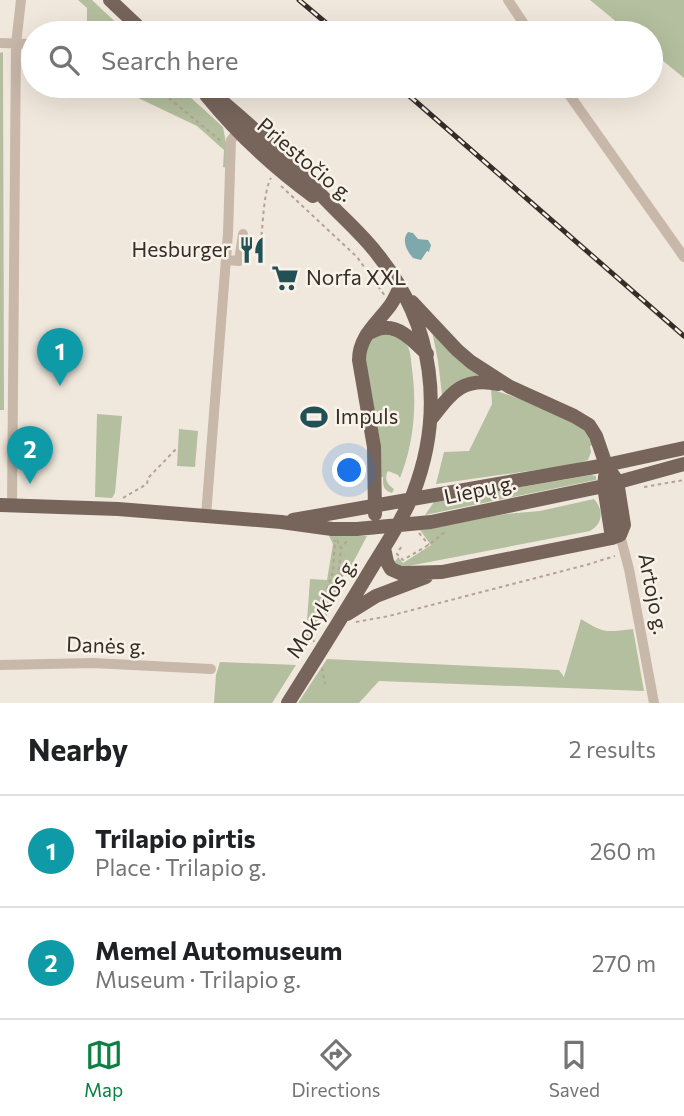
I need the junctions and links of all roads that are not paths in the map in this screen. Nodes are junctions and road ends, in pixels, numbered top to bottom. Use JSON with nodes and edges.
{"nodes":[{"id":1,"x":21,"y":0,"type":"edge"},
{"id":2,"x":110,"y":0,"type":"edge"},
{"id":3,"x":508,"y":0,"type":"edge"},
{"id":4,"x":132,"y":21,"type":"edge"},
{"id":5,"x":522,"y":21,"type":"edge"},
{"id":6,"x":0,"y":43,"type":"edge"},
{"id":7,"x":16,"y":44,"type":"junction"},
{"id":8,"x":21,"y":44,"type":"edge"},
{"id":9,"x":210,"y":98,"type":"edge"},
{"id":10,"x":571,"y":98,"type":"edge"},
{"id":11,"x":243,"y":127,"type":"junction"},
{"id":12,"x":257,"y":149,"type":"junction"},
{"id":13,"x":229,"y":150,"type":"junction"},
{"id":14,"x":345,"y":220,"type":"junction"},
{"id":15,"x":243,"y":234,"type":"dead end"},
{"id":16,"x":684,"y":257,"type":"edge"},
{"id":17,"x":226,"y":260,"type":"junction"},
{"id":18,"x":402,"y":290,"type":"junction"},
{"id":19,"x":366,"y":335,"type":"junction"},
{"id":20,"x":427,"y":354,"type":"junction"},
{"id":21,"x":510,"y":387,"type":"junction"},
{"id":22,"x":431,"y":419,"type":"junction"},
{"id":23,"x":684,"y":448,"type":"edge"},
{"id":24,"x":684,"y":464,"type":"edge"},
{"id":25,"x":606,"y":466,"type":"junction"},
{"id":26,"x":611,"y":484,"type":"junction"},
{"id":27,"x":6,"y":505,"type":"edge"},
{"id":28,"x":374,"y":506,"type":"junction"},
{"id":29,"x":206,"y":516,"type":"junction"},
{"id":30,"x":281,"y":522,"type":"junction"},
{"id":31,"x":376,"y":527,"type":"junction"},
{"id":32,"x":616,"y":536,"type":"junction"},
{"id":33,"x":387,"y":542,"type":"junction"},
{"id":34,"x":442,"y":572,"type":"junction"},
{"id":35,"x":350,"y":619,"type":"junction"},
{"id":36,"x":0,"y":665,"type":"edge"},
{"id":37,"x":211,"y":669,"type":"dead end"},
{"id":38,"x":288,"y":703,"type":"edge"},
{"id":39,"x":654,"y":703,"type":"edge"}],
"edges":[{"from":1,"to":7,"type":"street"},
{"from":2,"to":4,"type":"main road"},
{"from":3,"to":5,"type":"street"},
{"from":6,"to":7,"type":"street"},
{"from":7,"to":8,"type":"street"},
{"from":7,"to":27,"type":"street"},
{"from":9,"to":11,"type":"main road","name":"Priestočio g."},
{"from":10,"to":16,"type":"street"},
{"from":11,"to":12,"type":"main road","name":"Priestočio g."},
{"from":11,"to":13,"type":"street"},
{"from":11,"to":14,"type":"main road","name":"Priestočio g."},
{"from":12,"to":13,"type":"street"},
{"from":12,"to":14,"type":"main road","name":"Priestočio g."},
{"from":13,"to":17,"type":"street"},
{"from":14,"to":18,"type":"main road","name":"Priestočio g."},
{"from":15,"to":17,"type":"street"},
{"from":17,"to":29,"type":"street"},
{"from":18,"to":19,"type":"main road"},
{"from":18,"to":20,"type":"main road","name":"Priestočio g."},
{"from":18,"to":21,"type":"main road"},
{"from":19,"to":20,"type":"main road"},
{"from":19,"to":28,"type":"main road"},
{"from":20,"to":22,"type":"main road","name":"Priestočio g."},
{"from":21,"to":22,"type":"main road"},
{"from":21,"to":25,"type":"main road"},
{"from":22,"to":33,"type":"main road","name":"Priestočio g."},
{"from":23,"to":25,"type":"main road","name":"Liepų g."},
{"from":24,"to":26,"type":"main road","name":"Liepų g."},
{"from":25,"to":26,"type":"main road"},
{"from":25,"to":28,"type":"main road","name":"Liepų g."},
{"from":26,"to":31,"type":"main road","name":"Liepų g."},
{"from":26,"to":32,"type":"main road"},
{"from":27,"to":29,"type":"main road","name":"Liepų g."},
{"from":28,"to":30,"type":"main road","name":"Liepų g."},
{"from":28,"to":31,"type":"main road"},
{"from":29,"to":30,"type":"main road","name":"Liepų g."},
{"from":30,"to":31,"type":"main road","name":"Liepų g."},
{"from":32,"to":34,"type":"main road"},
{"from":32,"to":39,"type":"street","name":"Artojo g."},
{"from":33,"to":34,"type":"main road"},
{"from":33,"to":35,"type":"main road","name":"Mokyklos g."},
{"from":34,"to":35,"type":"main road"},
{"from":35,"to":38,"type":"main road","name":"Mokyklos g."},
{"from":36,"to":37,"type":"street","name":"Danės g."}]}
